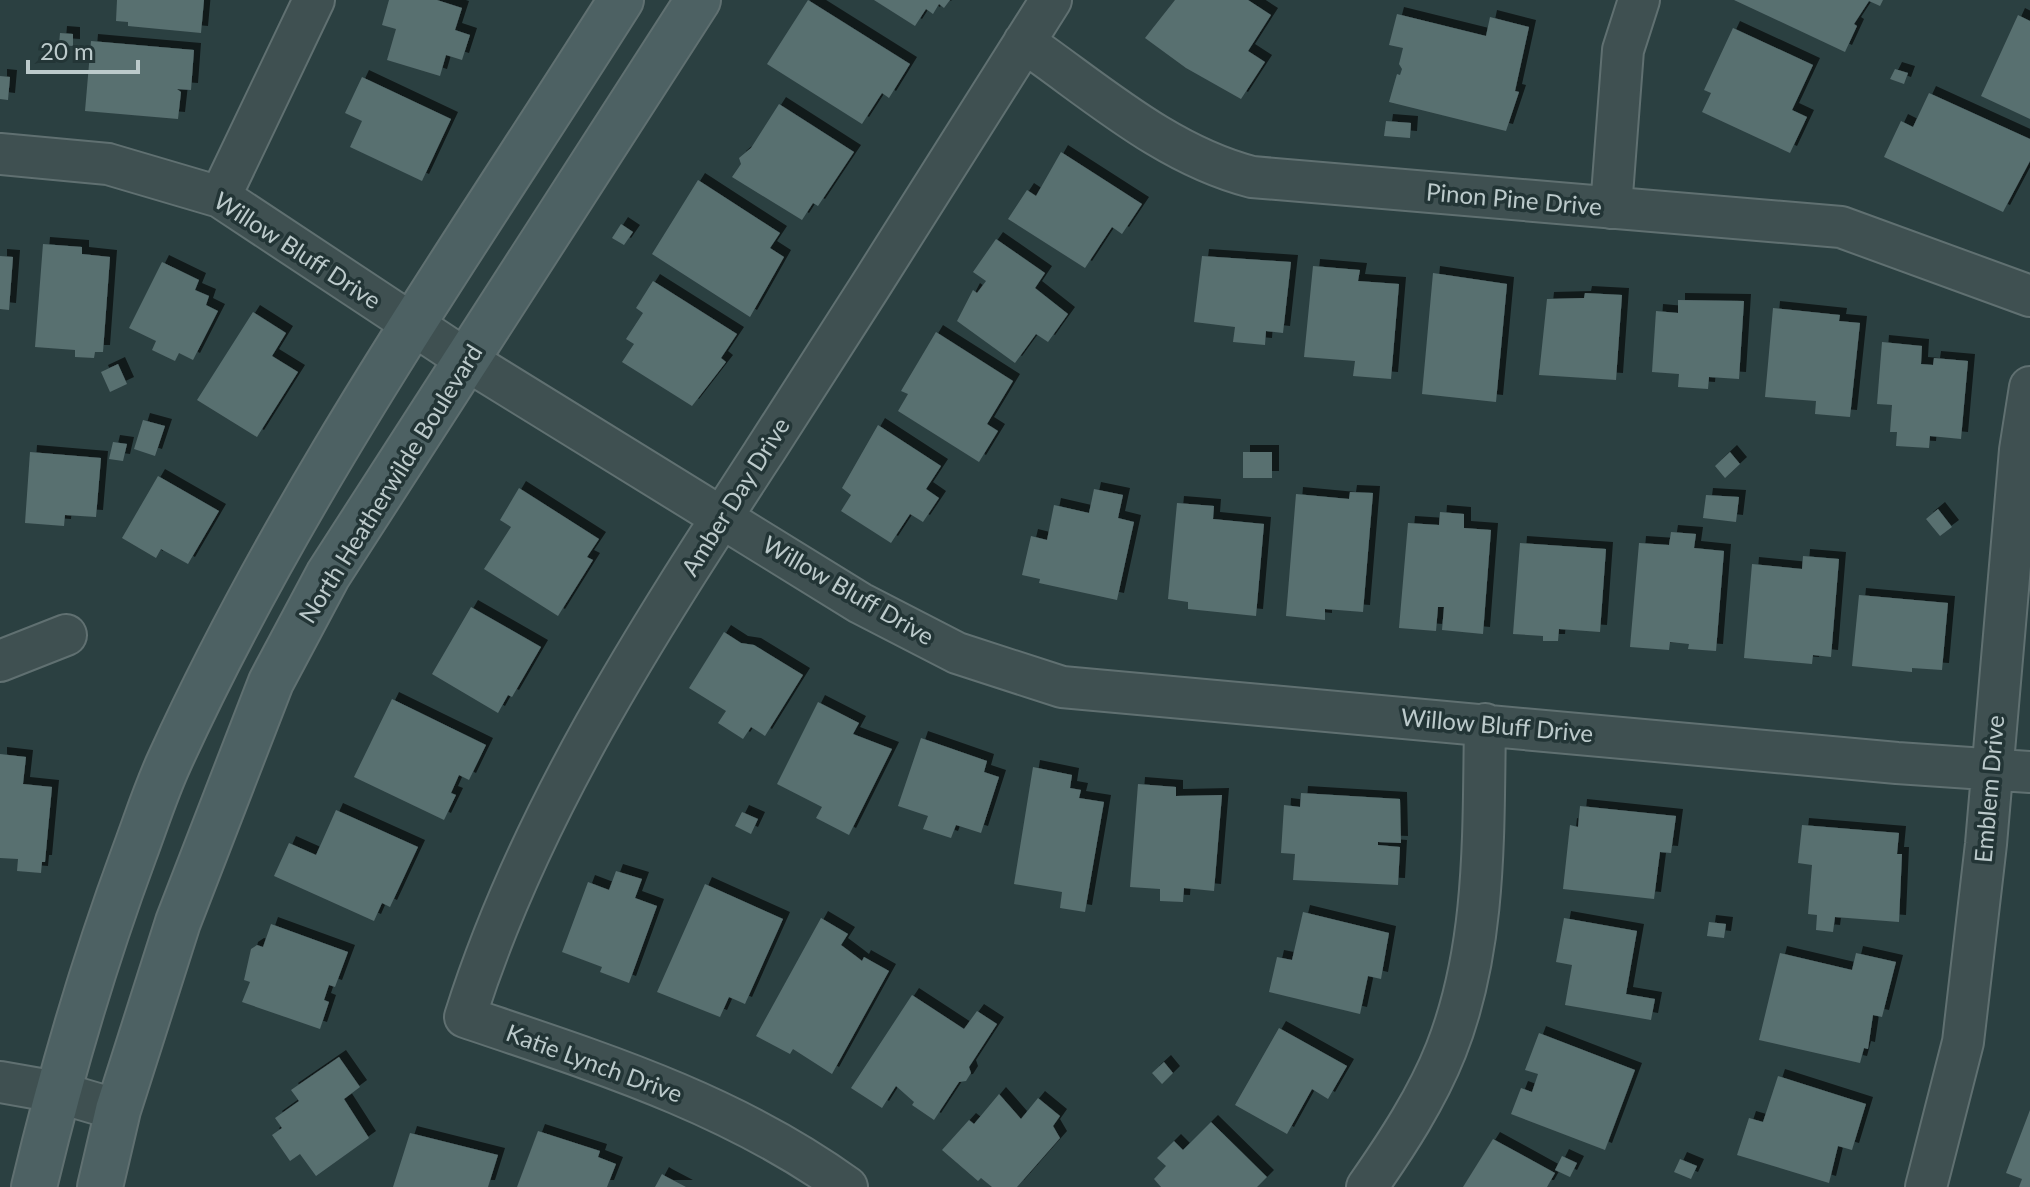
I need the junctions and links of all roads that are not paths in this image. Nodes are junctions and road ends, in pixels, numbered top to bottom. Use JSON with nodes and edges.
{"nodes":[{"id":1,"x":314,"y":0,"type":"edge"},
{"id":2,"x":621,"y":0,"type":"edge"},
{"id":3,"x":698,"y":0,"type":"edge"},
{"id":4,"x":1051,"y":0,"type":"edge"},
{"id":5,"x":1639,"y":0,"type":"edge"},
{"id":6,"x":1024,"y":42,"type":"junction"},
{"id":7,"x":0,"y":154,"type":"edge"},
{"id":8,"x":220,"y":197,"type":"junction"},
{"id":9,"x":1611,"y":208,"type":"junction"},
{"id":10,"x":2030,"y":296,"type":"edge"},
{"id":11,"x":414,"y":326,"type":"junction"},
{"id":12,"x":468,"y":361,"type":"junction"},
{"id":13,"x":2030,"y":387,"type":"edge"},
{"id":14,"x":723,"y":517,"type":"junction"},
{"id":15,"x":66,"y":635,"type":"dead end"},
{"id":16,"x":0,"y":661,"type":"edge"},
{"id":17,"x":1485,"y":724,"type":"junction"},
{"id":18,"x":2011,"y":770,"type":"edge"},
{"id":19,"x":465,"y":1017,"type":"joint"},
{"id":20,"x":0,"y":1082,"type":"edge"},
{"id":21,"x":57,"y":1092,"type":"junction"},
{"id":22,"x":118,"y":1110,"type":"junction"},
{"id":23,"x":34,"y":1187,"type":"edge"},
{"id":24,"x":100,"y":1187,"type":"edge"},
{"id":25,"x":847,"y":1187,"type":"edge"},
{"id":26,"x":1367,"y":1187,"type":"edge"},
{"id":27,"x":1926,"y":1187,"type":"edge"}],
"edges":[{"from":1,"to":8,"type":"street"},
{"from":2,"to":11,"type":"main road"},
{"from":3,"to":12,"type":"main road","name":"North Heatherwilde Boulevard"},
{"from":4,"to":6,"type":"street","name":"Amber Day Drive"},
{"from":5,"to":9,"type":"street"},
{"from":6,"to":9,"type":"street","name":"Pinon Pine Drive"},
{"from":6,"to":14,"type":"street","name":"Amber Day Drive"},
{"from":7,"to":8,"type":"street","name":"Willow Bluff Drive"},
{"from":8,"to":11,"type":"street","name":"Willow Bluff Drive"},
{"from":9,"to":10,"type":"street","name":"Pinon Pine Drive"},
{"from":11,"to":12,"type":"street","name":"Willow Bluff Drive"},
{"from":11,"to":21,"type":"main road"},
{"from":12,"to":14,"type":"street","name":"Willow Bluff Drive"},
{"from":12,"to":22,"type":"main road","name":"North Heatherwilde Boulevard"},
{"from":13,"to":18,"type":"street","name":"Emblem Drive"},
{"from":14,"to":17,"type":"street","name":"Willow Bluff Drive"},
{"from":14,"to":19,"type":"street","name":"Amber Day Drive"},
{"from":15,"to":16,"type":"street"},
{"from":17,"to":18,"type":"street","name":"Willow Bluff Drive"},
{"from":17,"to":26,"type":"street"},
{"from":18,"to":27,"type":"street","name":"Emblem Drive"},
{"from":19,"to":25,"type":"street","name":"Katie Lynch Drive"},
{"from":20,"to":21,"type":"street"},
{"from":21,"to":22,"type":"street"},
{"from":21,"to":23,"type":"main road"},
{"from":22,"to":24,"type":"main road","name":"North Heatherwilde Boulevard"}]}
